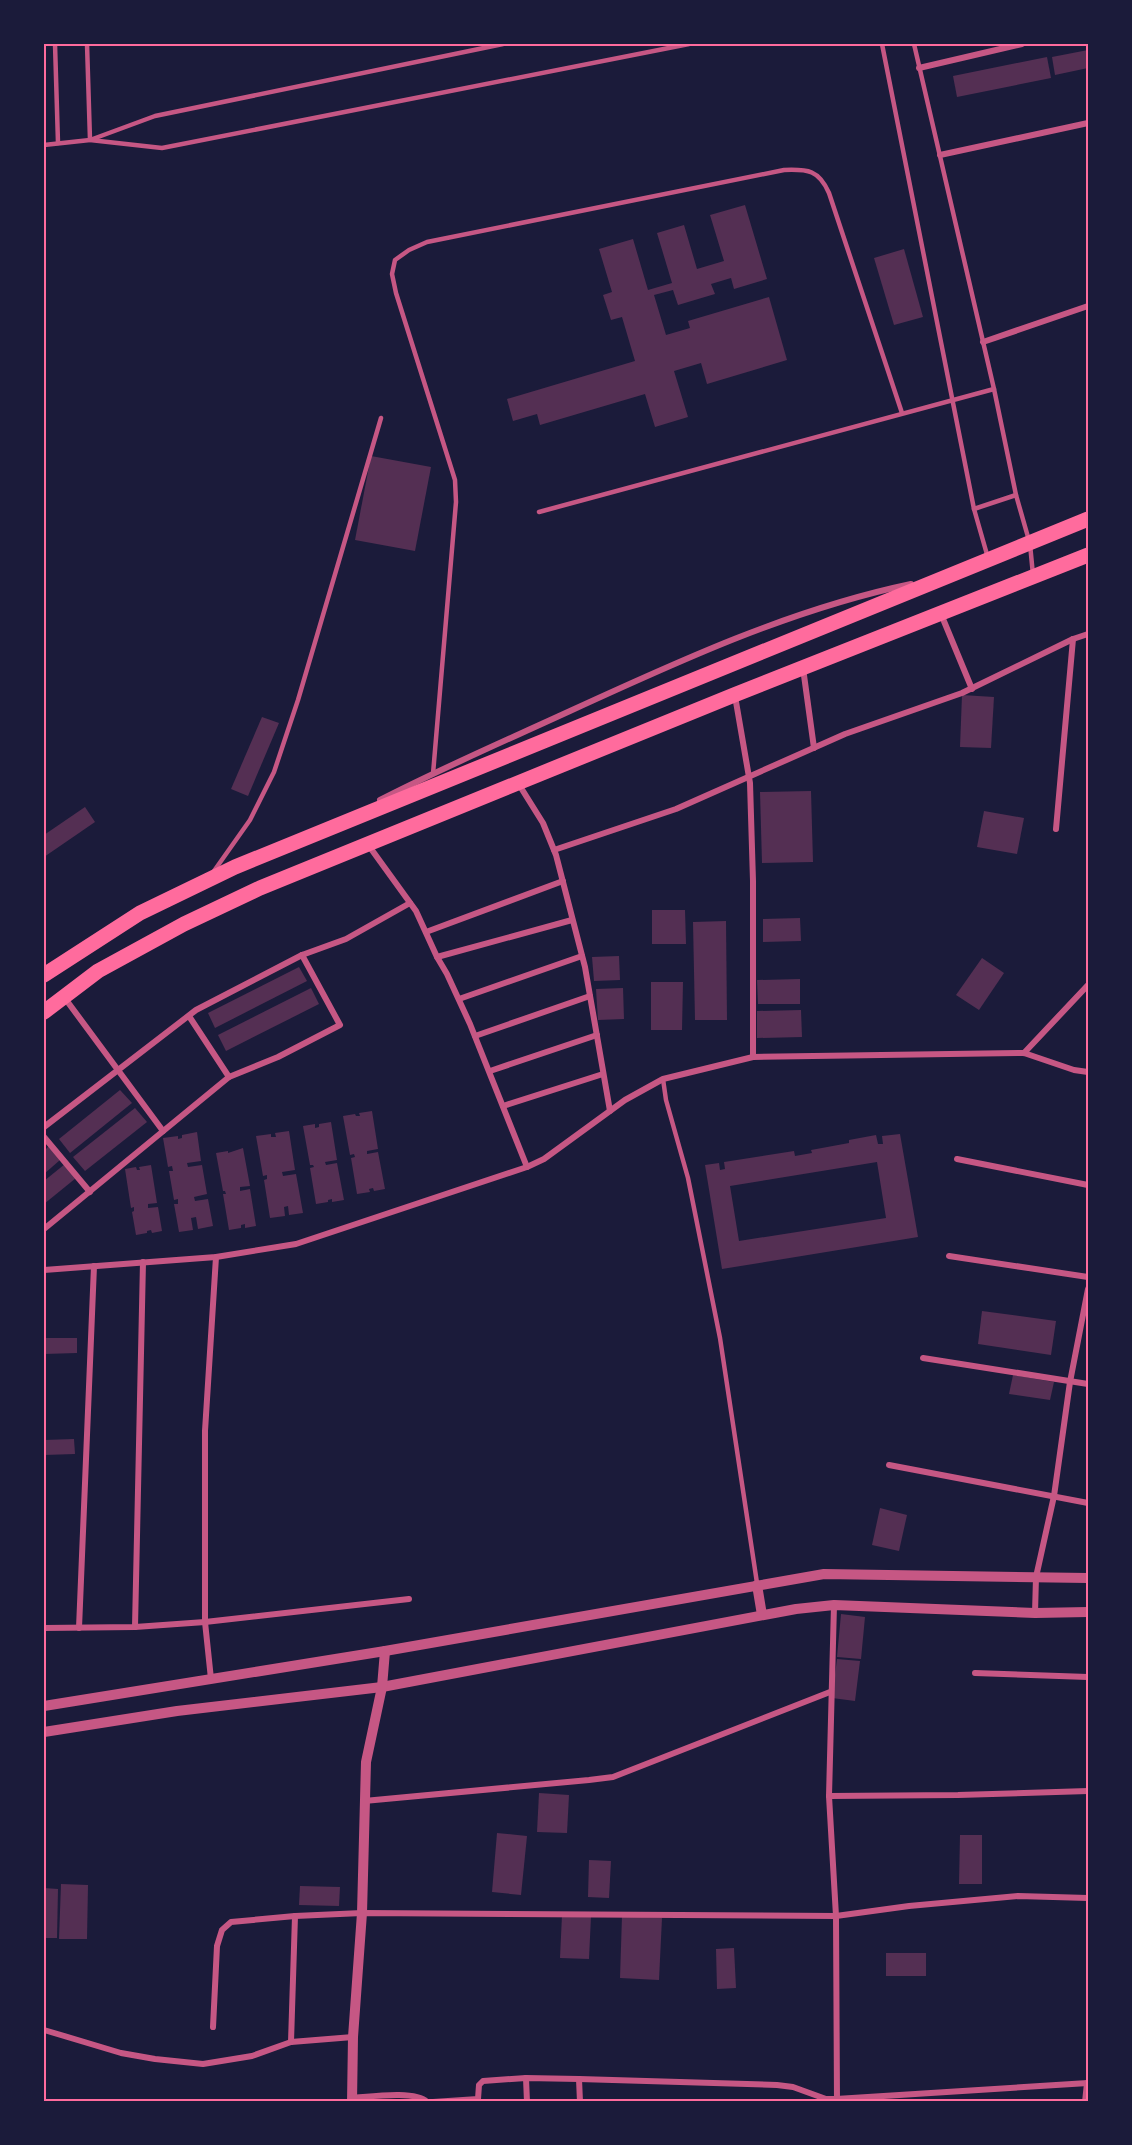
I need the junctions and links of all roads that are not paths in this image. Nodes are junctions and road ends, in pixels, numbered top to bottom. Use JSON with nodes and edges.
{"nodes":[{"id":1,"x":56,"y":44,"type":"edge"},
{"id":2,"x":87,"y":44,"type":"edge"},
{"id":3,"x":503,"y":44,"type":"edge"},
{"id":4,"x":689,"y":44,"type":"edge"},
{"id":5,"x":882,"y":44,"type":"edge"},
{"id":6,"x":914,"y":44,"type":"edge"},
{"id":7,"x":1022,"y":44,"type":"edge"},
{"id":8,"x":919,"y":68,"type":"junction"},
{"id":9,"x":1089,"y":123,"type":"edge"},
{"id":10,"x":90,"y":140,"type":"junction"},
{"id":11,"x":58,"y":144,"type":"junction"},
{"id":12,"x":44,"y":145,"type":"edge"},
{"id":13,"x":939,"y":155,"type":"junction"},
{"id":14,"x":1089,"y":306,"type":"edge"},
{"id":15,"x":983,"y":342,"type":"junction"},
{"id":16,"x":994,"y":388,"type":"junction"},
{"id":17,"x":952,"y":399,"type":"junction"},
{"id":18,"x":902,"y":413,"type":"junction"},
{"id":19,"x":381,"y":418,"type":"dead end"},
{"id":20,"x":1016,"y":495,"type":"junction"},
{"id":21,"x":974,"y":509,"type":"junction"},
{"id":22,"x":539,"y":512,"type":"dead end"},
{"id":23,"x":1089,"y":519,"type":"edge"},
{"id":24,"x":1030,"y":544,"type":"junction"},
{"id":25,"x":1089,"y":555,"type":"edge"},
{"id":26,"x":988,"y":561,"type":"junction"},
{"id":27,"x":950,"y":576,"type":"junction"},
{"id":28,"x":1033,"y":578,"type":"junction"},
{"id":29,"x":941,"y":614,"type":"junction"},
{"id":30,"x":1089,"y":634,"type":"edge"},
{"id":31,"x":1073,"y":639,"type":"junction"},
{"id":32,"x":802,"y":668,"type":"junction"},
{"id":33,"x":972,"y":689,"type":"junction"},
{"id":34,"x":734,"y":695,"type":"junction"},
{"id":35,"x":814,"y":748,"type":"junction"},
{"id":36,"x":433,"y":775,"type":"junction"},
{"id":37,"x":749,"y":775,"type":"junction"},
{"id":38,"x":517,"y":783,"type":"junction"},
{"id":39,"x":1056,"y":829,"type":"dead end"},
{"id":40,"x":319,"y":833,"type":"junction"},
{"id":41,"x":367,"y":844,"type":"junction"},
{"id":42,"x":554,"y":850,"type":"junction"},
{"id":43,"x":208,"y":880,"type":"junction"},
{"id":44,"x":563,"y":881,"type":"junction"},
{"id":45,"x":410,"y":903,"type":"junction"},
{"id":46,"x":572,"y":920,"type":"junction"},
{"id":47,"x":426,"y":933,"type":"junction"},
{"id":48,"x":302,"y":955,"type":"junction"},
{"id":49,"x":582,"y":956,"type":"junction"},
{"id":50,"x":436,"y":957,"type":"junction"},
{"id":51,"x":44,"y":975,"type":"edge"},
{"id":52,"x":1089,"y":985,"type":"edge"},
{"id":53,"x":590,"y":996,"type":"junction"},
{"id":54,"x":64,"y":997,"type":"junction"},
{"id":55,"x":459,"y":999,"type":"junction"},
{"id":56,"x":44,"y":1012,"type":"edge"},
{"id":57,"x":189,"y":1016,"type":"junction"},
{"id":58,"x":597,"y":1035,"type":"junction"},
{"id":59,"x":475,"y":1036,"type":"junction"},
{"id":60,"x":1024,"y":1053,"type":"junction"},
{"id":61,"x":753,"y":1057,"type":"junction"},
{"id":62,"x":119,"y":1069,"type":"junction"},
{"id":63,"x":489,"y":1071,"type":"junction"},
{"id":64,"x":1089,"y":1072,"type":"edge"},
{"id":65,"x":603,"y":1074,"type":"junction"},
{"id":66,"x":229,"y":1077,"type":"junction"},
{"id":67,"x":663,"y":1079,"type":"junction"},
{"id":68,"x":503,"y":1106,"type":"junction"},
{"id":69,"x":610,"y":1112,"type":"junction"},
{"id":70,"x":44,"y":1127,"type":"edge"},
{"id":71,"x":163,"y":1131,"type":"junction"},
{"id":72,"x":44,"y":1137,"type":"edge"},
{"id":73,"x":957,"y":1159,"type":"dead end"},
{"id":74,"x":527,"y":1167,"type":"junction"},
{"id":75,"x":1089,"y":1185,"type":"edge"},
{"id":76,"x":90,"y":1192,"type":"junction"},
{"id":77,"x":44,"y":1229,"type":"edge"},
{"id":78,"x":949,"y":1256,"type":"dead end"},
{"id":79,"x":216,"y":1257,"type":"junction"},
{"id":80,"x":143,"y":1262,"type":"junction"},
{"id":81,"x":94,"y":1266,"type":"junction"},
{"id":82,"x":44,"y":1270,"type":"edge"},
{"id":83,"x":1089,"y":1277,"type":"edge"},
{"id":84,"x":1089,"y":1289,"type":"edge"},
{"id":85,"x":922,"y":1358,"type":"dead end"},
{"id":86,"x":1070,"y":1382,"type":"junction"},
{"id":87,"x":1089,"y":1384,"type":"edge"},
{"id":88,"x":889,"y":1465,"type":"dead end"},
{"id":89,"x":1054,"y":1496,"type":"junction"},
{"id":90,"x":1089,"y":1503,"type":"edge"},
{"id":91,"x":1036,"y":1577,"type":"junction"},
{"id":92,"x":1089,"y":1578,"type":"edge"},
{"id":93,"x":757,"y":1586,"type":"junction"},
{"id":94,"x":409,"y":1599,"type":"dead end"},
{"id":95,"x":834,"y":1605,"type":"junction"},
{"id":96,"x":1089,"y":1612,"type":"edge"},
{"id":97,"x":1035,"y":1613,"type":"junction"},
{"id":98,"x":762,"y":1615,"type":"junction"},
{"id":99,"x":205,"y":1623,"type":"junction"},
{"id":100,"x":79,"y":1628,"type":"junction"},
{"id":101,"x":135,"y":1628,"type":"junction"},
{"id":102,"x":44,"y":1629,"type":"edge"},
{"id":103,"x":385,"y":1651,"type":"junction"},
{"id":104,"x":975,"y":1673,"type":"dead end"},
{"id":105,"x":1089,"y":1677,"type":"edge"},
{"id":106,"x":211,"y":1679,"type":"junction"},
{"id":107,"x":382,"y":1688,"type":"junction"},
{"id":108,"x":830,"y":1692,"type":"junction"},
{"id":109,"x":44,"y":1706,"type":"edge"},
{"id":110,"x":44,"y":1732,"type":"edge"},
{"id":111,"x":1089,"y":1791,"type":"edge"},
{"id":112,"x":829,"y":1796,"type":"junction"},
{"id":113,"x":364,"y":1801,"type":"junction"},
{"id":114,"x":1089,"y":1898,"type":"edge"},
{"id":115,"x":362,"y":1913,"type":"junction"},
{"id":116,"x":295,"y":1916,"type":"junction"},
{"id":117,"x":836,"y":1916,"type":"junction"},
{"id":118,"x":213,"y":2026,"type":"dead end"},
{"id":119,"x":44,"y":2030,"type":"edge"},
{"id":120,"x":353,"y":2037,"type":"junction"},
{"id":121,"x":291,"y":2042,"type":"junction"},
{"id":122,"x":526,"y":2078,"type":"junction"},
{"id":123,"x":579,"y":2079,"type":"junction"},
{"id":124,"x":1088,"y":2083,"type":"edge"},
{"id":125,"x":352,"y":2100,"type":"edge"},
{"id":126,"x":478,"y":2100,"type":"edge"},
{"id":127,"x":837,"y":2100,"type":"edge"},
{"id":128,"x":428,"y":2102,"type":"edge"},
{"id":129,"x":433,"y":2102,"type":"edge"},
{"id":130,"x":528,"y":2102,"type":"edge"},
{"id":131,"x":580,"y":2102,"type":"edge"},
{"id":132,"x":1085,"y":2102,"type":"edge"}],
"edges":[{"from":1,"to":11,"type":"lane"},
{"from":2,"to":10,"type":"lane"},
{"from":3,"to":10,"type":"lane"},
{"from":4,"to":10,"type":"lane"},
{"from":5,"to":17,"type":"lane"},
{"from":6,"to":8,"type":"lane"},
{"from":7,"to":8,"type":"street"},
{"from":8,"to":13,"type":"lane"},
{"from":9,"to":13,"type":"street"},
{"from":10,"to":11,"type":"lane"},
{"from":11,"to":12,"type":"lane"},
{"from":13,"to":15,"type":"lane"},
{"from":14,"to":15,"type":"street"},
{"from":15,"to":16,"type":"lane"},
{"from":16,"to":17,"type":"lane"},
{"from":16,"to":20,"type":"lane"},
{"from":17,"to":18,"type":"lane"},
{"from":17,"to":21,"type":"lane"},
{"from":18,"to":22,"type":"lane"},
{"from":18,"to":36,"type":"lane"},
{"from":19,"to":43,"type":"lane"},
{"from":20,"to":21,"type":"lane"},
{"from":20,"to":24,"type":"lane"},
{"from":21,"to":26,"type":"lane"},
{"from":23,"to":24,"type":"main road"},
{"from":24,"to":26,"type":"main road"},
{"from":24,"to":28,"type":"lane"},
{"from":25,"to":28,"type":"main road"},
{"from":26,"to":27,"type":"main road"},
{"from":27,"to":36,"type":"street"},
{"from":27,"to":40,"type":"main road"},
{"from":28,"to":29,"type":"main road"},
{"from":29,"to":32,"type":"main road"},
{"from":29,"to":33,"type":"street"},
{"from":30,"to":31,"type":"street"},
{"from":31,"to":33,"type":"street"},
{"from":31,"to":39,"type":"street"},
{"from":32,"to":34,"type":"main road"},
{"from":32,"to":35,"type":"street"},
{"from":33,"to":35,"type":"street"},
{"from":34,"to":37,"type":"street"},
{"from":34,"to":38,"type":"main road"},
{"from":35,"to":37,"type":"street"},
{"from":36,"to":40,"type":"street"},
{"from":37,"to":42,"type":"street"},
{"from":37,"to":61,"type":"street"},
{"from":38,"to":41,"type":"main road"},
{"from":38,"to":42,"type":"street"},
{"from":40,"to":43,"type":"main road"},
{"from":41,"to":45,"type":"street"},
{"from":41,"to":54,"type":"main road"},
{"from":42,"to":44,"type":"street"},
{"from":43,"to":51,"type":"main road"},
{"from":44,"to":46,"type":"street"},
{"from":44,"to":47,"type":"street"},
{"from":45,"to":47,"type":"street"},
{"from":45,"to":48,"type":"street"},
{"from":46,"to":49,"type":"street"},
{"from":46,"to":50,"type":"street"},
{"from":47,"to":50,"type":"street"},
{"from":48,"to":57,"type":"street"},
{"from":48,"to":66,"type":"street"},
{"from":49,"to":53,"type":"street"},
{"from":49,"to":55,"type":"street"},
{"from":50,"to":55,"type":"street"},
{"from":52,"to":60,"type":"street"},
{"from":53,"to":58,"type":"street"},
{"from":53,"to":59,"type":"street"},
{"from":54,"to":56,"type":"main road"},
{"from":54,"to":62,"type":"street"},
{"from":55,"to":59,"type":"street"},
{"from":57,"to":62,"type":"street"},
{"from":57,"to":66,"type":"street"},
{"from":58,"to":63,"type":"street"},
{"from":58,"to":65,"type":"street"},
{"from":59,"to":63,"type":"street"},
{"from":60,"to":61,"type":"street"},
{"from":60,"to":64,"type":"street"},
{"from":61,"to":67,"type":"street"},
{"from":62,"to":70,"type":"street"},
{"from":62,"to":71,"type":"street"},
{"from":63,"to":68,"type":"street"},
{"from":65,"to":68,"type":"street"},
{"from":65,"to":69,"type":"street"},
{"from":66,"to":71,"type":"street"},
{"from":67,"to":69,"type":"street"},
{"from":67,"to":93,"type":"lane"},
{"from":68,"to":74,"type":"street"},
{"from":69,"to":74,"type":"street"},
{"from":71,"to":76,"type":"street"},
{"from":72,"to":76,"type":"street"},
{"from":73,"to":75,"type":"street"},
{"from":74,"to":79,"type":"street"},
{"from":76,"to":77,"type":"street"},
{"from":78,"to":83,"type":"street"},
{"from":79,"to":80,"type":"street"},
{"from":79,"to":99,"type":"street"},
{"from":80,"to":81,"type":"street"},
{"from":80,"to":101,"type":"street"},
{"from":81,"to":82,"type":"street"},
{"from":81,"to":100,"type":"street"},
{"from":84,"to":86,"type":"street"},
{"from":85,"to":86,"type":"street"},
{"from":86,"to":87,"type":"street"},
{"from":86,"to":89,"type":"street"},
{"from":88,"to":89,"type":"street"},
{"from":89,"to":90,"type":"street"},
{"from":89,"to":91,"type":"street"},
{"from":91,"to":92,"type":"street"},
{"from":91,"to":93,"type":"street"},
{"from":91,"to":97,"type":"street"},
{"from":93,"to":98,"type":"street"},
{"from":93,"to":103,"type":"street"},
{"from":94,"to":99,"type":"street"},
{"from":95,"to":97,"type":"street"},
{"from":95,"to":98,"type":"street"},
{"from":95,"to":108,"type":"street"},
{"from":96,"to":97,"type":"street"},
{"from":98,"to":107,"type":"street"},
{"from":99,"to":101,"type":"street"},
{"from":99,"to":106,"type":"street"},
{"from":100,"to":101,"type":"street"},
{"from":100,"to":102,"type":"street"},
{"from":103,"to":106,"type":"street"},
{"from":103,"to":107,"type":"street"},
{"from":104,"to":105,"type":"street"},
{"from":106,"to":109,"type":"street"},
{"from":107,"to":110,"type":"street"},
{"from":107,"to":113,"type":"street"},
{"from":108,"to":112,"type":"street"},
{"from":108,"to":113,"type":"street"},
{"from":111,"to":112,"type":"street"},
{"from":112,"to":117,"type":"street"},
{"from":113,"to":115,"type":"street"},
{"from":114,"to":117,"type":"street"},
{"from":115,"to":116,"type":"street"},
{"from":115,"to":117,"type":"street"},
{"from":115,"to":120,"type":"street"},
{"from":116,"to":118,"type":"street"},
{"from":116,"to":121,"type":"street"},
{"from":117,"to":127,"type":"street"},
{"from":119,"to":121,"type":"street"},
{"from":120,"to":121,"type":"street"},
{"from":120,"to":125,"type":"street"},
{"from":122,"to":123,"type":"street"},
{"from":122,"to":126,"type":"street"},
{"from":122,"to":130,"type":"street"},
{"from":123,"to":127,"type":"street"},
{"from":123,"to":131,"type":"street"},
{"from":124,"to":127,"type":"street"},
{"from":124,"to":132,"type":"street"},
{"from":125,"to":128,"type":"street"},
{"from":126,"to":129,"type":"street"}]}
